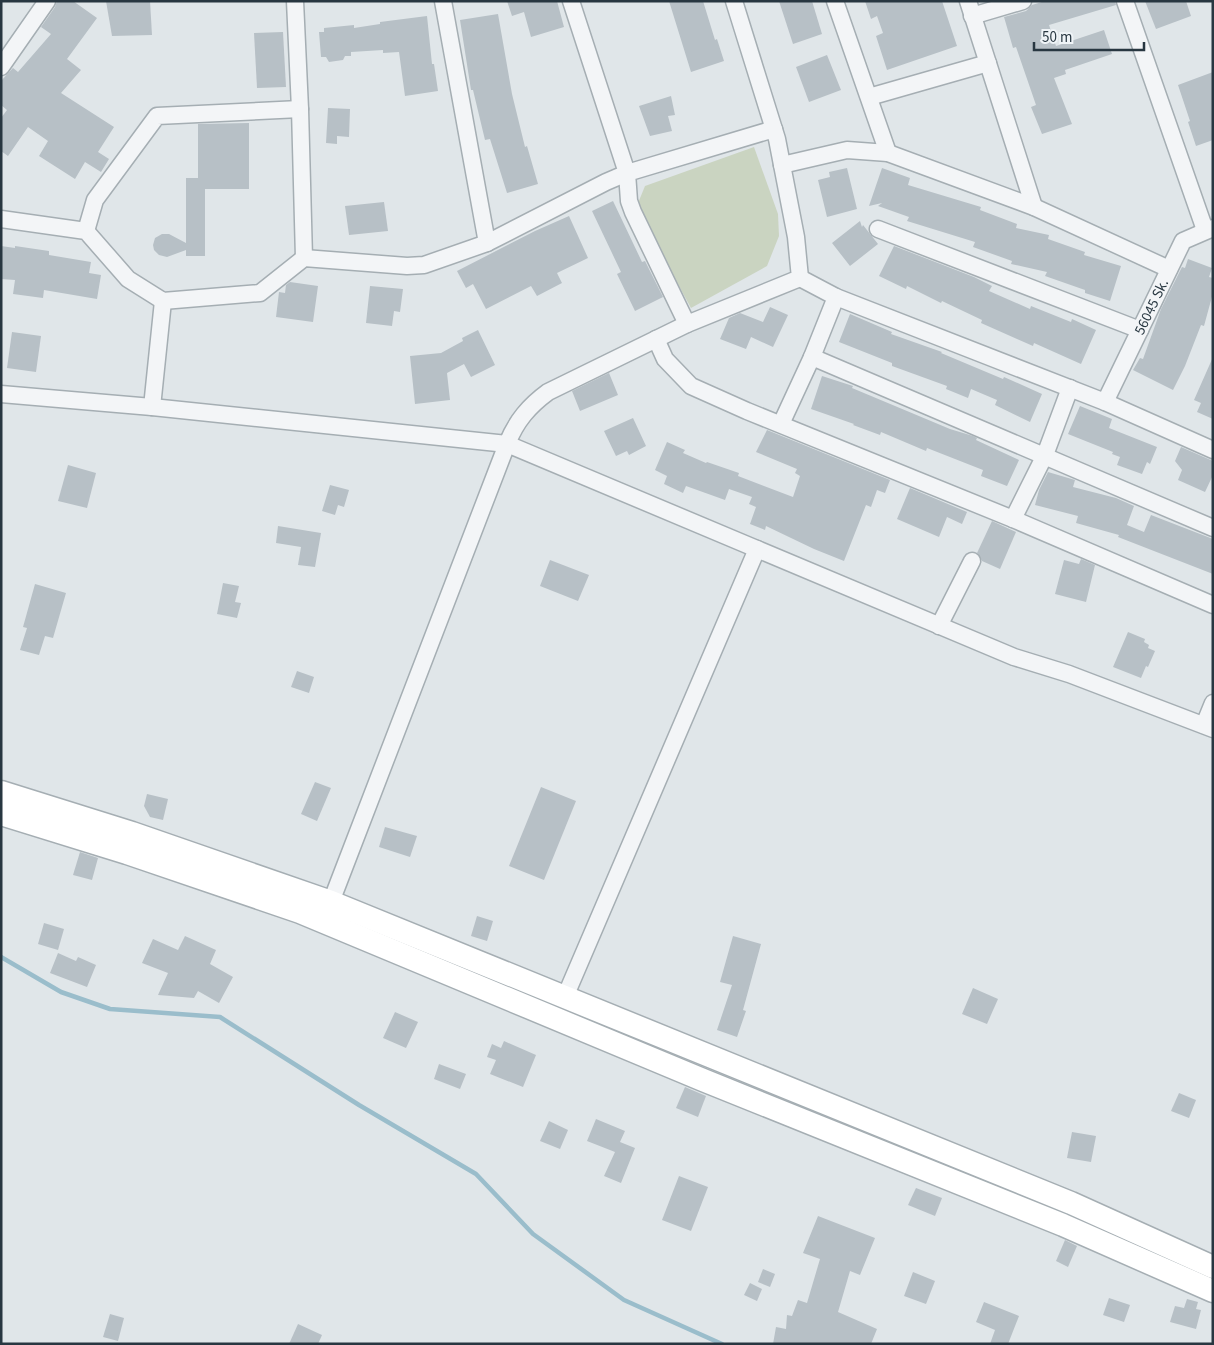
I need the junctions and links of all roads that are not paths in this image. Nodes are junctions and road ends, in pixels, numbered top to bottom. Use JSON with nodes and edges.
{"nodes":[{"id":1,"x":46,"y":1,"type":"edge"},
{"id":2,"x":295,"y":1,"type":"edge"},
{"id":3,"x":443,"y":1,"type":"edge"},
{"id":4,"x":571,"y":1,"type":"edge"},
{"id":5,"x":734,"y":1,"type":"edge"},
{"id":6,"x":835,"y":1,"type":"edge"},
{"id":7,"x":1023,"y":1,"type":"edge"},
{"id":8,"x":1125,"y":1,"type":"edge"},
{"id":9,"x":970,"y":8,"type":"edge"},
{"id":10,"x":988,"y":63,"type":"junction"},
{"id":11,"x":1,"y":67,"type":"edge"},
{"id":12,"x":869,"y":97,"type":"junction"},
{"id":13,"x":300,"y":109,"type":"junction"},
{"id":14,"x":774,"y":129,"type":"junction"},
{"id":15,"x":888,"y":152,"type":"junction"},
{"id":16,"x":782,"y":164,"type":"junction"},
{"id":17,"x":628,"y":173,"type":"junction"},
{"id":18,"x":1034,"y":207,"type":"junction"},
{"id":19,"x":1,"y":220,"type":"edge"},
{"id":20,"x":878,"y":229,"type":"dead end"},
{"id":21,"x":1209,"y":229,"type":"edge"},
{"id":22,"x":86,"y":231,"type":"junction"},
{"id":23,"x":487,"y":243,"type":"junction"},
{"id":24,"x":304,"y":258,"type":"junction"},
{"id":25,"x":1169,"y":268,"type":"junction"},
{"id":26,"x":800,"y":278,"type":"junction"},
{"id":27,"x":836,"y":297,"type":"junction"},
{"id":28,"x":163,"y":301,"type":"junction"},
{"id":29,"x":687,"y":324,"type":"junction"},
{"id":30,"x":1140,"y":330,"type":"junction"},
{"id":31,"x":656,"y":339,"type":"junction"},
{"id":32,"x":812,"y":357,"type":"junction"},
{"id":33,"x":1070,"y":388,"type":"junction"},
{"id":34,"x":1,"y":394,"type":"edge"},
{"id":35,"x":1105,"y":402,"type":"junction"},
{"id":36,"x":152,"y":407,"type":"junction"},
{"id":37,"x":781,"y":424,"type":"junction"},
{"id":38,"x":507,"y":444,"type":"junction"},
{"id":39,"x":1213,"y":450,"type":"edge"},
{"id":40,"x":1045,"y":456,"type":"junction"},
{"id":41,"x":1013,"y":519,"type":"junction"},
{"id":42,"x":1213,"y":528,"type":"edge"},
{"id":43,"x":756,"y":549,"type":"junction"},
{"id":44,"x":972,"y":561,"type":"dead end"},
{"id":45,"x":1213,"y":605,"type":"edge"},
{"id":46,"x":939,"y":626,"type":"junction"},
{"id":47,"x":1213,"y":703,"type":"edge"},
{"id":48,"x":1208,"y":727,"type":"edge"},
{"id":49,"x":1,"y":792,"type":"edge"},
{"id":50,"x":1,"y":814,"type":"edge"},
{"id":51,"x":331,"y":902,"type":"junction"},
{"id":52,"x":565,"y":997,"type":"junction"},
{"id":53,"x":1213,"y":1267,"type":"edge"},
{"id":54,"x":1213,"y":1292,"type":"edge"}],
"edges":[{"from":1,"to":11,"type":"street"},
{"from":2,"to":13,"type":"street"},
{"from":3,"to":23,"type":"street"},
{"from":4,"to":17,"type":"street"},
{"from":5,"to":14,"type":"street"},
{"from":6,"to":12,"type":"street"},
{"from":7,"to":9,"type":"street"},
{"from":8,"to":21,"type":"street"},
{"from":9,"to":10,"type":"street"},
{"from":10,"to":12,"type":"street"},
{"from":10,"to":18,"type":"street"},
{"from":12,"to":15,"type":"street"},
{"from":13,"to":22,"type":"street"},
{"from":13,"to":24,"type":"street"},
{"from":14,"to":16,"type":"street"},
{"from":14,"to":17,"type":"street"},
{"from":15,"to":16,"type":"street"},
{"from":15,"to":18,"type":"street"},
{"from":16,"to":26,"type":"street"},
{"from":17,"to":23,"type":"street"},
{"from":17,"to":29,"type":"street"},
{"from":18,"to":25,"type":"street"},
{"from":19,"to":22,"type":"street"},
{"from":20,"to":30,"type":"street"},
{"from":21,"to":25,"type":"street","name":"56045 Sk."},
{"from":22,"to":28,"type":"street"},
{"from":23,"to":24,"type":"street"},
{"from":24,"to":28,"type":"street"},
{"from":25,"to":30,"type":"street","name":"56045 Sk."},
{"from":26,"to":27,"type":"street"},
{"from":26,"to":29,"type":"street"},
{"from":27,"to":32,"type":"street"},
{"from":27,"to":33,"type":"street"},
{"from":28,"to":36,"type":"street"},
{"from":29,"to":31,"type":"street"},
{"from":30,"to":35,"type":"street","name":"56045 Sk."},
{"from":31,"to":37,"type":"street"},
{"from":31,"to":38,"type":"street"},
{"from":32,"to":37,"type":"street"},
{"from":32,"to":40,"type":"street"},
{"from":33,"to":35,"type":"street"},
{"from":33,"to":40,"type":"street"},
{"from":34,"to":36,"type":"street"},
{"from":35,"to":39,"type":"street"},
{"from":36,"to":38,"type":"street"},
{"from":37,"to":41,"type":"street"},
{"from":38,"to":43,"type":"street"},
{"from":38,"to":51,"type":"street"},
{"from":40,"to":41,"type":"street"},
{"from":40,"to":42,"type":"street"},
{"from":41,"to":45,"type":"street"},
{"from":43,"to":46,"type":"street"},
{"from":43,"to":52,"type":"street"},
{"from":44,"to":46,"type":"street"},
{"from":46,"to":48,"type":"street"},
{"from":47,"to":48,"type":"street"},
{"from":49,"to":51,"type":"main road"},
{"from":50,"to":54,"type":"main road"},
{"from":51,"to":52,"type":"main road"},
{"from":52,"to":53,"type":"main road"}]}
